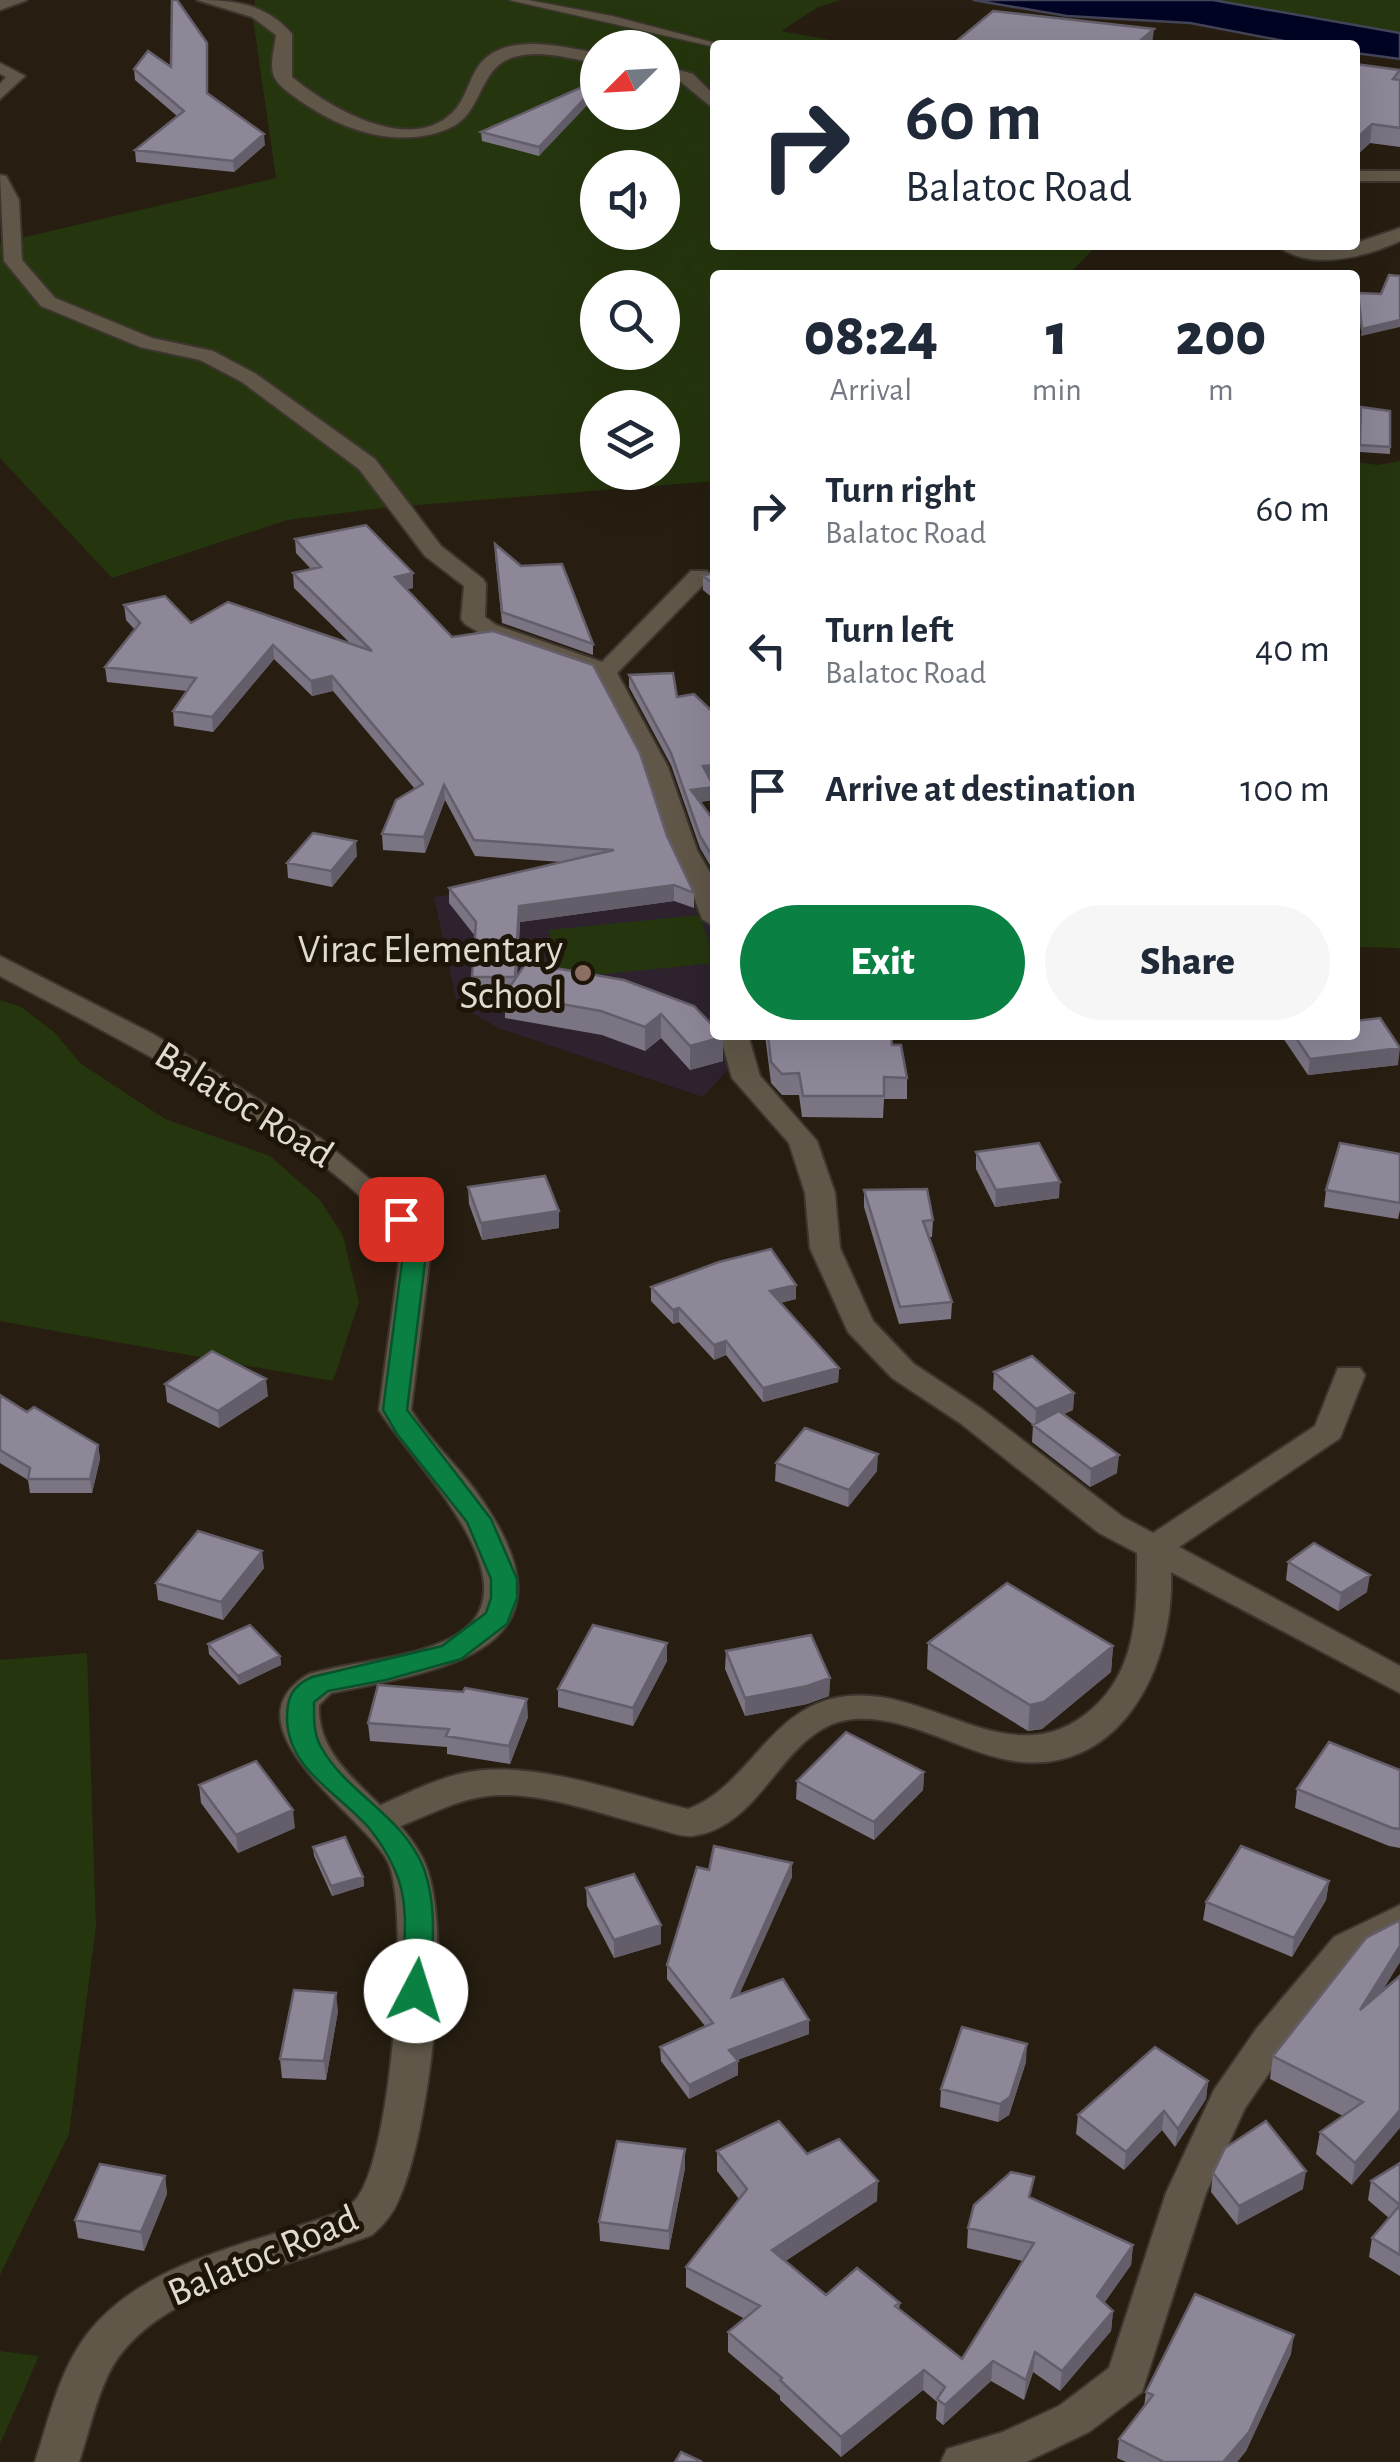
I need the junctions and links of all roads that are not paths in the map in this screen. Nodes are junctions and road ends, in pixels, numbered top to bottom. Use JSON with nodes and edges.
{"nodes":[{"id":1,"x":19,"y":0,"type":"edge"},
{"id":2,"x":205,"y":0,"type":"edge"},
{"id":3,"x":514,"y":0,"type":"edge"},
{"id":4,"x":0,"y":5,"type":"edge"},
{"id":5,"x":710,"y":43,"type":"edge"},
{"id":6,"x":580,"y":55,"type":"edge"},
{"id":7,"x":0,"y":68,"type":"edge"},
{"id":8,"x":680,"y":76,"type":"edge"},
{"id":9,"x":0,"y":94,"type":"edge"},
{"id":10,"x":710,"y":101,"type":"edge"},
{"id":11,"x":1360,"y":176,"type":"edge"},
{"id":12,"x":1400,"y":176,"type":"edge"},
{"id":13,"x":0,"y":180,"type":"edge"},
{"id":14,"x":1400,"y":234,"type":"edge"},
{"id":15,"x":1306,"y":250,"type":"edge"},
{"id":16,"x":699,"y":576,"type":"edge"},
{"id":17,"x":604,"y":672,"type":"junction"},
{"id":18,"x":710,"y":905,"type":"edge"},
{"id":19,"x":0,"y":964,"type":"edge"},
{"id":20,"x":735,"y":1040,"type":"edge"},
{"id":21,"x":1349,"y":1374,"type":"dead end"},
{"id":22,"x":1154,"y":1548,"type":"junction"},
{"id":23,"x":1400,"y":1681,"type":"edge"},
{"id":24,"x":378,"y":1821,"type":"junction"},
{"id":25,"x":1400,"y":1919,"type":"edge"},
{"id":26,"x":56,"y":2462,"type":"edge"},
{"id":27,"x":963,"y":2462,"type":"edge"}],
"edges":[{"from":1,"to":4,"type":"street"},
{"from":2,"to":6,"type":"street"},
{"from":3,"to":5,"type":"lane"},
{"from":7,"to":9,"type":"street"},
{"from":8,"to":10,"type":"street"},
{"from":11,"to":12,"type":"street"},
{"from":13,"to":17,"type":"street"},
{"from":14,"to":15,"type":"street"},
{"from":16,"to":17,"type":"street"},
{"from":17,"to":18,"type":"street"},
{"from":19,"to":24,"type":"street","name":"Balatoc Road"},
{"from":20,"to":22,"type":"street"},
{"from":21,"to":22,"type":"street"},
{"from":22,"to":23,"type":"street"},
{"from":22,"to":24,"type":"street"},
{"from":24,"to":26,"type":"street","name":"Balatoc Road"},
{"from":25,"to":27,"type":"street"}]}
